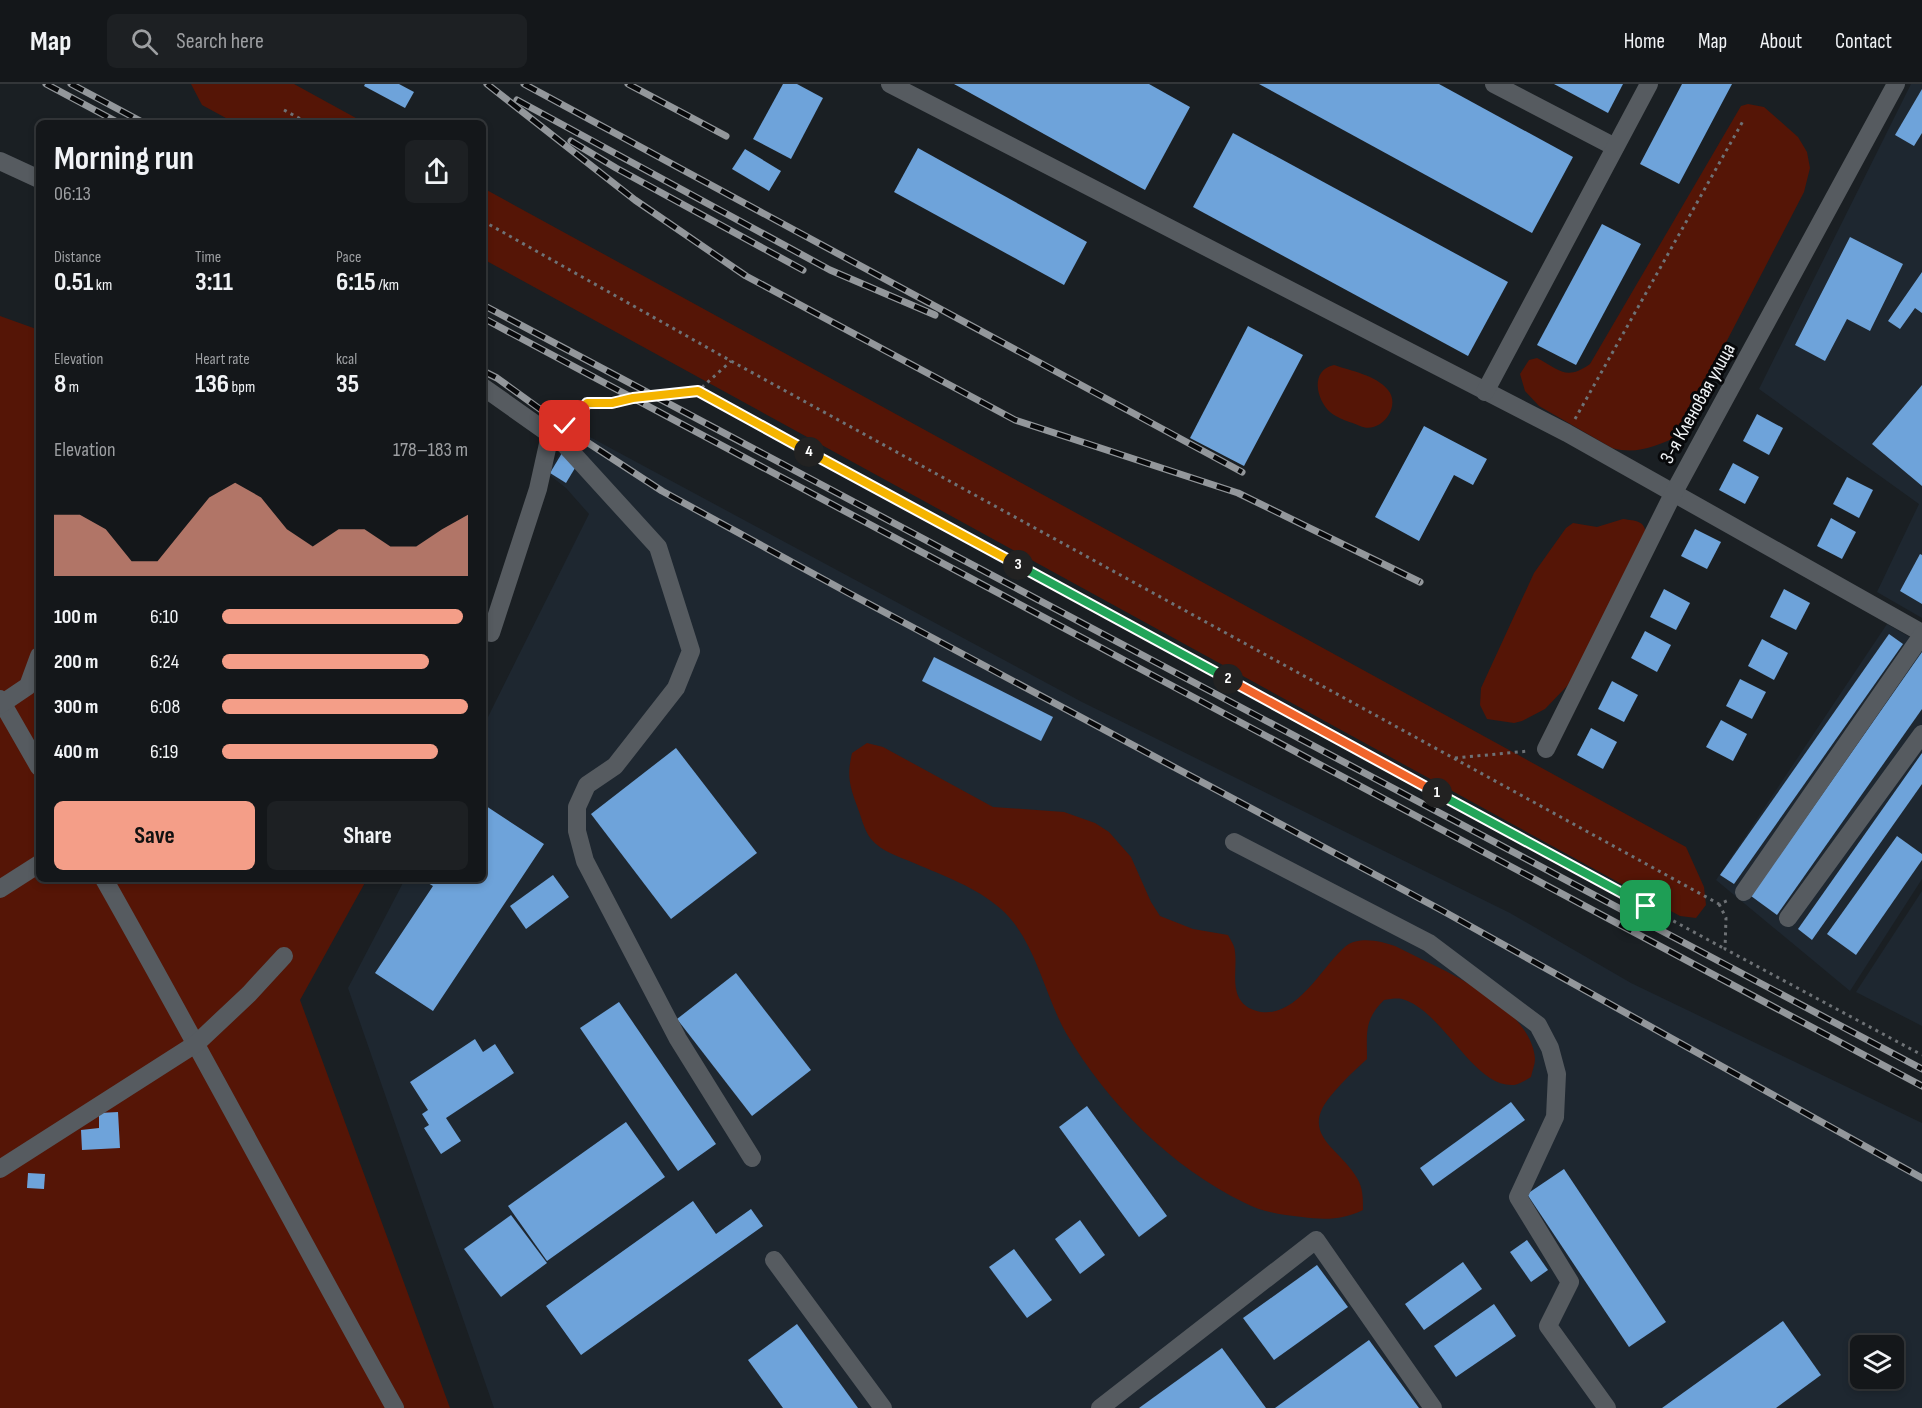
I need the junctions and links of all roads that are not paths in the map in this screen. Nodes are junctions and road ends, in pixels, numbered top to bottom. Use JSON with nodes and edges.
{"nodes":[{"id":1,"x":890,"y":84,"type":"edge"},
{"id":2,"x":1494,"y":84,"type":"edge"},
{"id":3,"x":1649,"y":84,"type":"edge"},
{"id":4,"x":1896,"y":84,"type":"edge"},
{"id":5,"x":1615,"y":147,"type":"junction"},
{"id":6,"x":0,"y":160,"type":"edge"},
{"id":7,"x":36,"y":178,"type":"edge"},
{"id":8,"x":486,"y":389,"type":"edge"},
{"id":9,"x":1485,"y":392,"type":"junction"},
{"id":10,"x":550,"y":435,"type":"junction"},
{"id":11,"x":1673,"y":495,"type":"junction"},
{"id":12,"x":491,"y":633,"type":"dead end"},
{"id":13,"x":1922,"y":634,"type":"edge"},
{"id":14,"x":36,"y":664,"type":"edge"},
{"id":15,"x":1,"y":703,"type":"edge"},
{"id":16,"x":1922,"y":734,"type":"edge"},
{"id":17,"x":1546,"y":749,"type":"road end"},
{"id":18,"x":36,"y":762,"type":"edge"},
{"id":19,"x":1234,"y":842,"type":"dead end"},
{"id":20,"x":36,"y":866,"type":"edge"},
{"id":21,"x":106,"y":882,"type":"edge"},
{"id":22,"x":0,"y":889,"type":"edge"},
{"id":23,"x":1744,"y":892,"type":"road end"},
{"id":24,"x":1788,"y":918,"type":"dead end"},
{"id":25,"x":284,"y":956,"type":"dead end"},
{"id":26,"x":197,"y":1043,"type":"junction"},
{"id":27,"x":752,"y":1158,"type":"dead end"},
{"id":28,"x":0,"y":1168,"type":"edge"},
{"id":29,"x":774,"y":1260,"type":"dead end"},
{"id":30,"x":395,"y":1408,"type":"edge"},
{"id":31,"x":883,"y":1408,"type":"edge"},
{"id":32,"x":1100,"y":1408,"type":"edge"},
{"id":33,"x":1433,"y":1408,"type":"edge"},
{"id":34,"x":1607,"y":1408,"type":"edge"}],
"edges":[{"from":1,"to":9,"type":"street"},
{"from":2,"to":5,"type":"street"},
{"from":3,"to":5,"type":"street"},
{"from":4,"to":11,"type":"street","name":"3-я Кленовая улица"},
{"from":5,"to":9,"type":"street"},
{"from":6,"to":7,"type":"street"},
{"from":8,"to":10,"type":"street"},
{"from":9,"to":11,"type":"street"},
{"from":10,"to":12,"type":"street"},
{"from":10,"to":27,"type":"street"},
{"from":11,"to":13,"type":"street"},
{"from":11,"to":17,"type":"street","name":"3-я Кленовая улица"},
{"from":13,"to":23,"type":"street"},
{"from":14,"to":15,"type":"street"},
{"from":15,"to":18,"type":"street"},
{"from":16,"to":24,"type":"street"},
{"from":19,"to":34,"type":"street"},
{"from":20,"to":22,"type":"street"},
{"from":21,"to":26,"type":"street"},
{"from":25,"to":26,"type":"street"},
{"from":26,"to":28,"type":"street"},
{"from":26,"to":30,"type":"street"},
{"from":29,"to":31,"type":"street"},
{"from":32,"to":33,"type":"street"}]}
